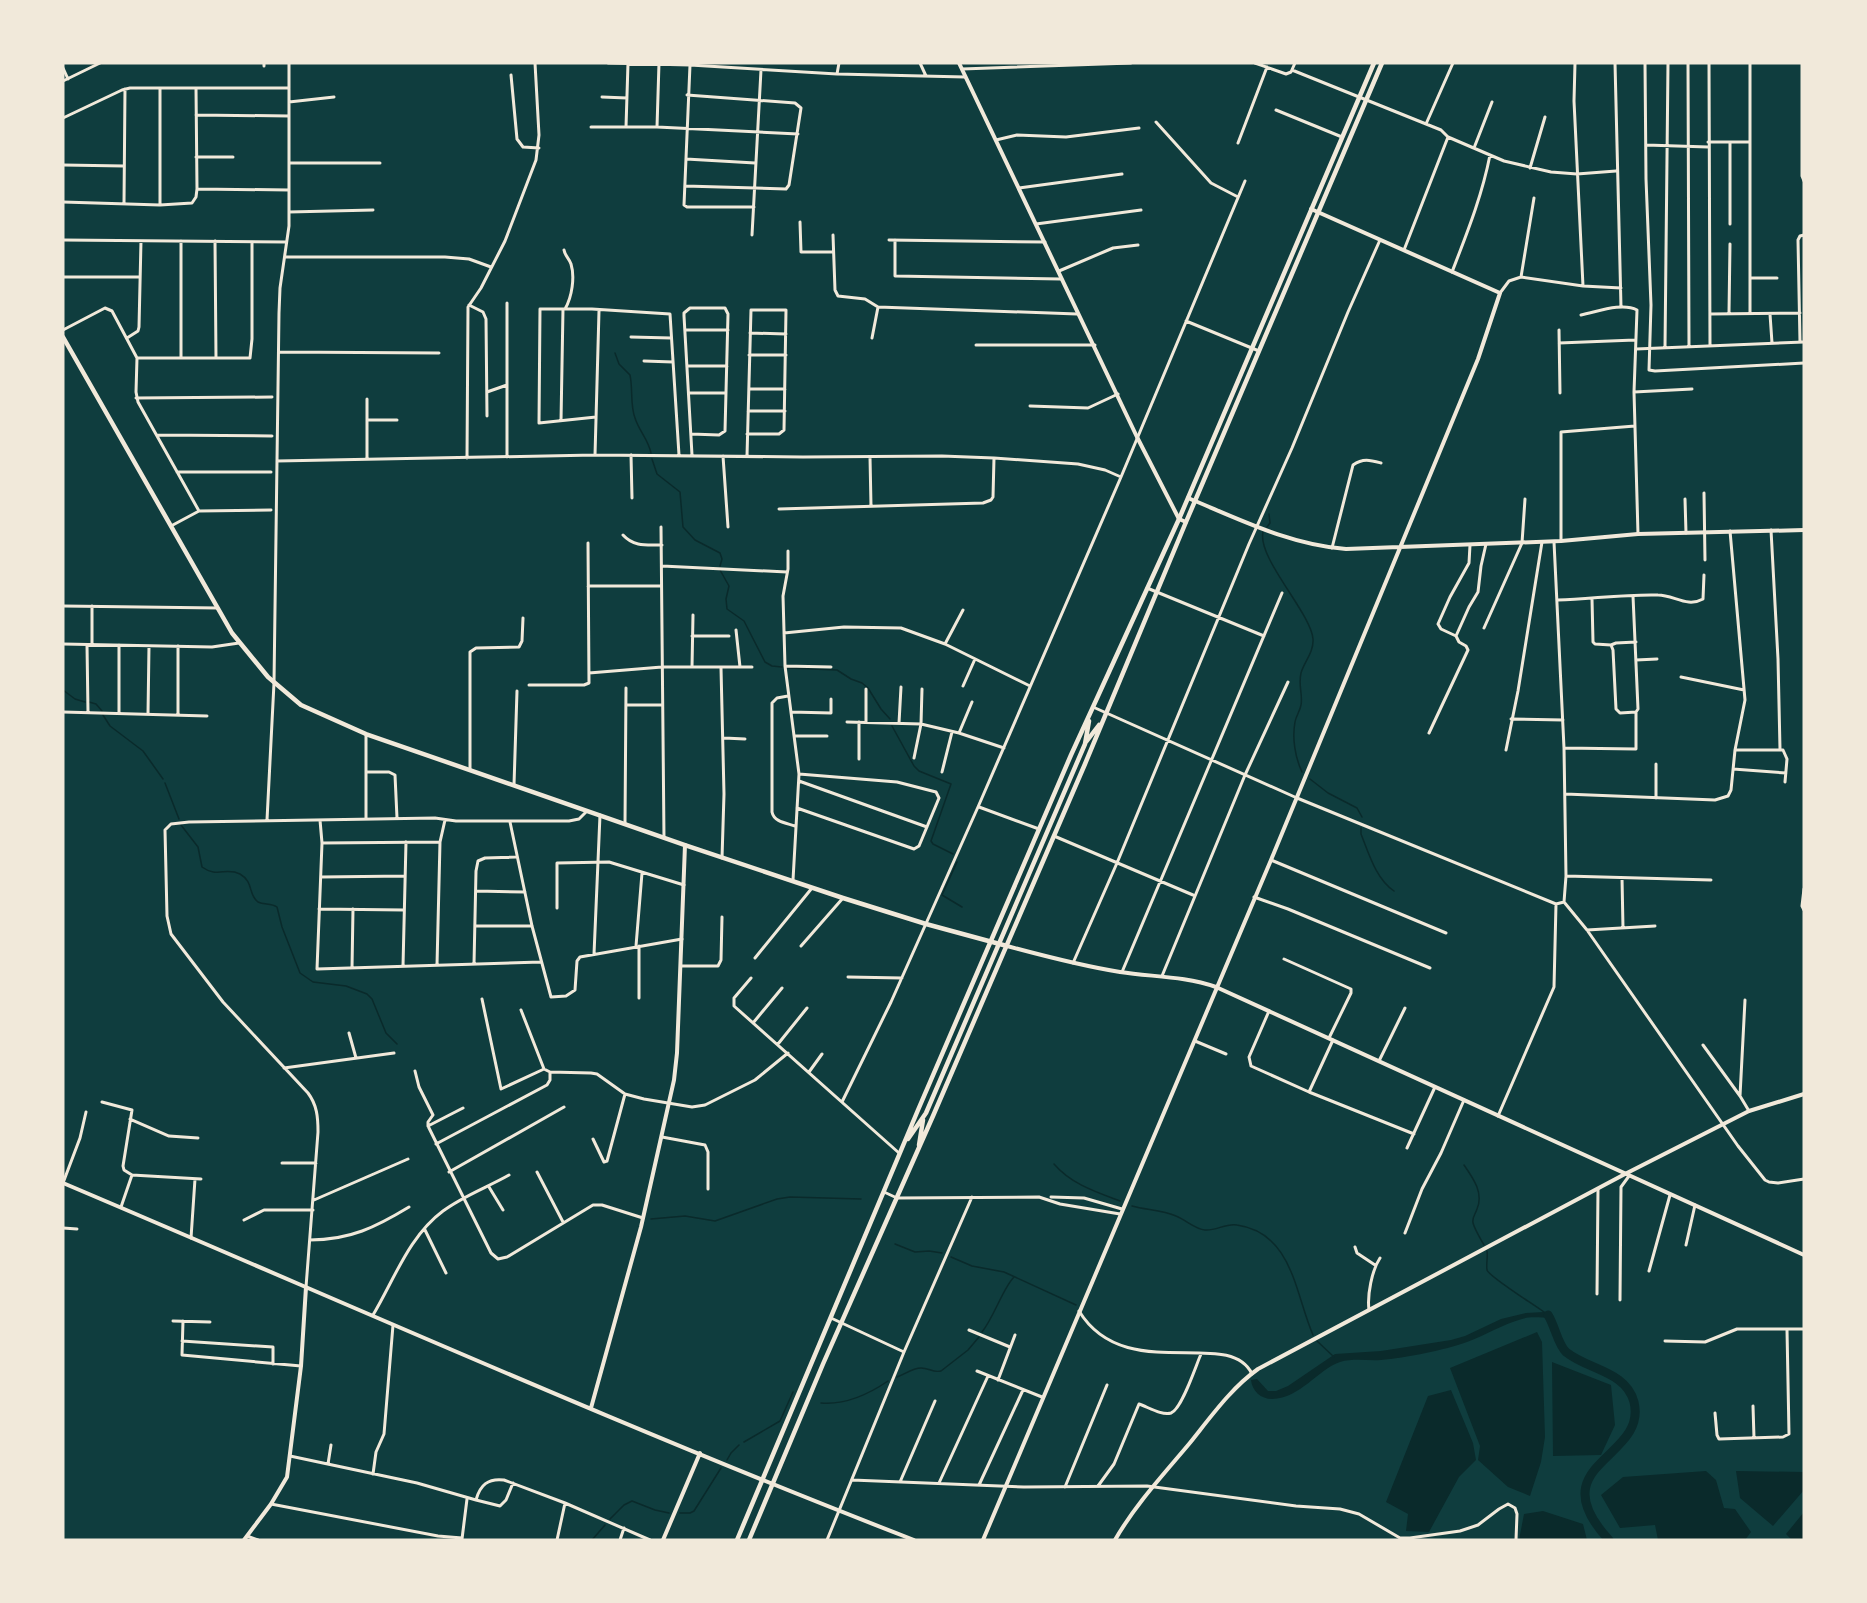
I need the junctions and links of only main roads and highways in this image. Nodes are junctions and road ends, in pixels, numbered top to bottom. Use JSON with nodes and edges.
{"nodes":[{"id":1,"x":1374,"y":63,"type":"edge"},
{"id":2,"x":1382,"y":63,"type":"edge"},
{"id":3,"x":1335,"y":155,"type":"junction"},
{"id":4,"x":1342,"y":158,"type":"junction"},
{"id":5,"x":1289,"y":261,"type":"junction"},
{"id":6,"x":1296,"y":264,"type":"junction"},
{"id":7,"x":63,"y":337,"type":"edge"},
{"id":8,"x":1217,"y":430,"type":"junction"},
{"id":9,"x":1224,"y":433,"type":"junction"},
{"id":10,"x":1132,"y":622,"type":"junction"},
{"id":11,"x":1142,"y":627,"type":"junction"},
{"id":12,"x":1092,"y":709,"type":"junction"},
{"id":13,"x":1104,"y":718,"type":"junction"},
{"id":14,"x":1085,"y":744,"type":"junction"},
{"id":15,"x":991,"y":942,"type":"junction"},
{"id":16,"x":1007,"y":946,"type":"junction"},
{"id":17,"x":923,"y":1120,"type":"junction"},
{"id":18,"x":904,"y":1144,"type":"junction"},
{"id":19,"x":918,"y":1150,"type":"junction"},
{"id":20,"x":737,"y":1540,"type":"edge"},
{"id":21,"x":749,"y":1540,"type":"edge"}],
"edges":[{"from":1,"to":3,"type":"main road"},
{"from":2,"to":4,"type":"main road"},
{"from":3,"to":4,"type":"main road"},
{"from":3,"to":5,"type":"main road"},
{"from":4,"to":6,"type":"main road"},
{"from":5,"to":6,"type":"main road"},
{"from":5,"to":8,"type":"main road"},
{"from":6,"to":9,"type":"main road"},
{"from":7,"to":15,"type":"main road"},
{"from":8,"to":9,"type":"main road"},
{"from":8,"to":10,"type":"main road"},
{"from":9,"to":11,"type":"main road"},
{"from":10,"to":11,"type":"main road"},
{"from":10,"to":12,"type":"main road"},
{"from":11,"to":13,"type":"main road"},
{"from":12,"to":14,"type":"main road"},
{"from":12,"to":15,"type":"main road"},
{"from":13,"to":14,"type":"main road"},
{"from":13,"to":16,"type":"main road"},
{"from":14,"to":17,"type":"main road"},
{"from":15,"to":16,"type":"main road"},
{"from":15,"to":18,"type":"main road"},
{"from":16,"to":19,"type":"main road"},
{"from":17,"to":18,"type":"main road"},
{"from":17,"to":19,"type":"main road"},
{"from":18,"to":20,"type":"main road"},
{"from":19,"to":21,"type":"main road"}]}
